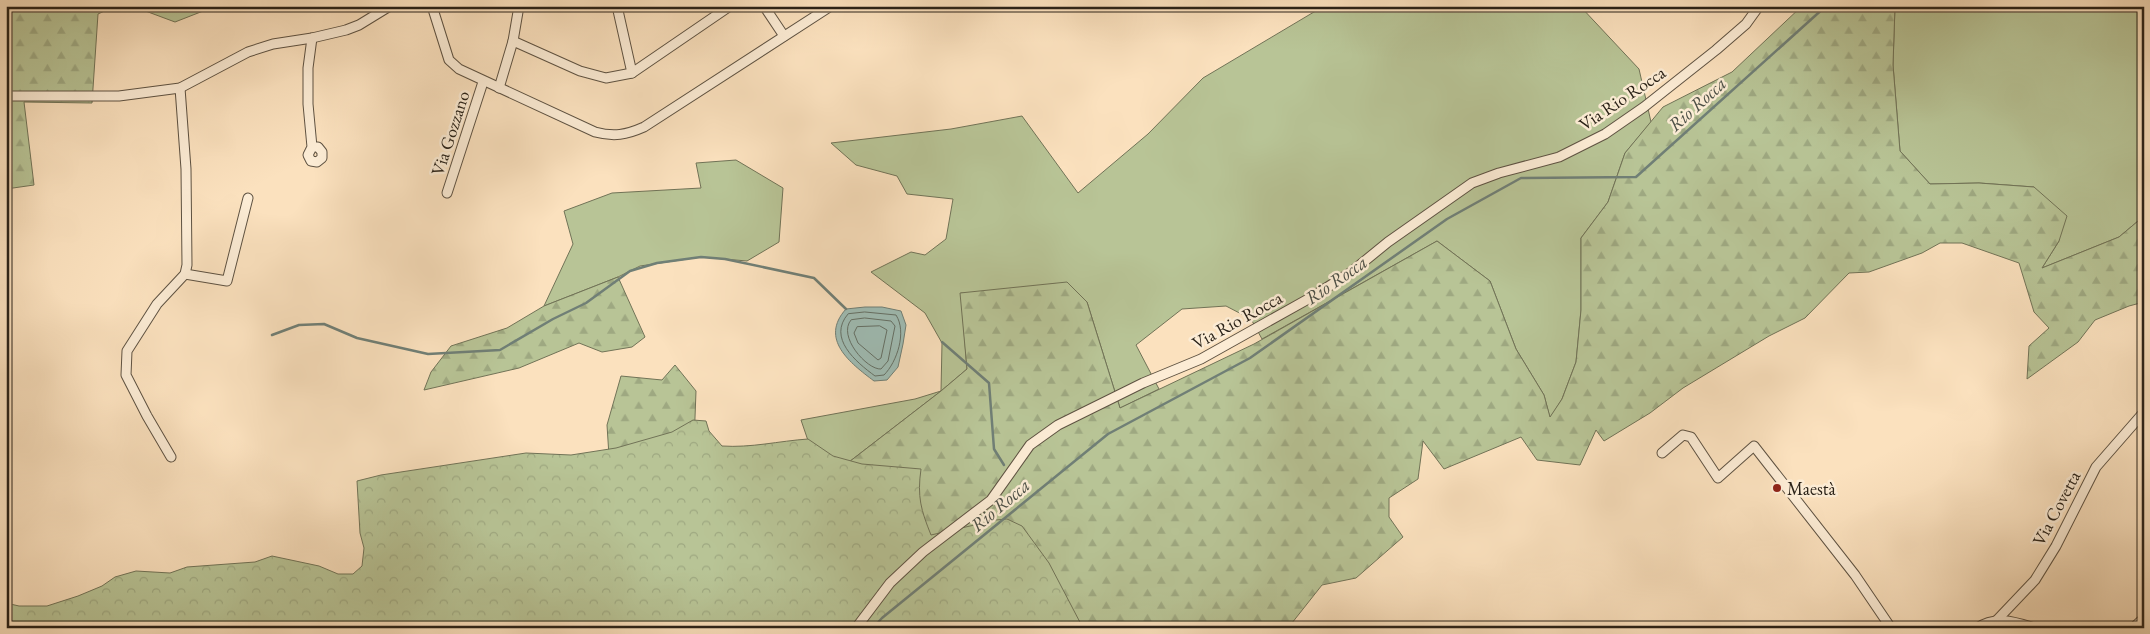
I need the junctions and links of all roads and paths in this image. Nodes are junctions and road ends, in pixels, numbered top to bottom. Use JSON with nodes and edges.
{"nodes":[{"id":1,"x":390,"y":6,"type":"edge"},
{"id":2,"x":432,"y":6,"type":"edge"},
{"id":3,"x":519,"y":6,"type":"edge"},
{"id":4,"x":617,"y":6,"type":"edge"},
{"id":5,"x":730,"y":6,"type":"edge"},
{"id":6,"x":764,"y":6,"type":"edge"},
{"id":7,"x":831,"y":6,"type":"edge"},
{"id":8,"x":1759,"y":6,"type":"edge"},
{"id":9,"x":784,"y":36,"type":"junction"},
{"id":10,"x":312,"y":38,"type":"junction"},
{"id":11,"x":513,"y":41,"type":"junction"},
{"id":12,"x":632,"y":73,"type":"junction"},
{"id":13,"x":483,"y":82,"type":"junction"},
{"id":14,"x":180,"y":88,"type":"junction"},
{"id":15,"x":499,"y":88,"type":"junction"},
{"id":16,"x":6,"y":96,"type":"edge"},
{"id":17,"x":312,"y":148,"type":"dead end"},
{"id":18,"x":447,"y":193,"type":"dead end"},
{"id":19,"x":248,"y":198,"type":"dead end"},
{"id":20,"x":185,"y":274,"type":"junction"},
{"id":21,"x":2144,"y":412,"type":"edge"},
{"id":22,"x":1662,"y":453,"type":"dead end"},
{"id":23,"x":171,"y":457,"type":"dead end"},
{"id":24,"x":2144,"y":618,"type":"edge"},
{"id":25,"x":1997,"y":620,"type":"junction"},
{"id":26,"x":856,"y":628,"type":"edge"},
{"id":27,"x":1891,"y":628,"type":"edge"},
{"id":28,"x":1977,"y":628,"type":"edge"},
{"id":29,"x":2035,"y":628,"type":"edge"},
{"id":30,"x":2133,"y":628,"type":"edge"}],
"edges":[{"from":1,"to":10,"type":"street"},
{"from":2,"to":13,"type":"street"},
{"from":3,"to":11,"type":"street"},
{"from":4,"to":12,"type":"street"},
{"from":5,"to":12,"type":"street"},
{"from":6,"to":9,"type":"street"},
{"from":7,"to":9,"type":"street"},
{"from":8,"to":26,"type":"street","name":"Via Rio Rocca"},
{"from":9,"to":15,"type":"street"},
{"from":10,"to":14,"type":"street"},
{"from":10,"to":17,"type":"street"},
{"from":11,"to":12,"type":"street"},
{"from":11,"to":15,"type":"street"},
{"from":13,"to":15,"type":"street"},
{"from":13,"to":18,"type":"street","name":"Via Gozzano"},
{"from":14,"to":16,"type":"street"},
{"from":14,"to":20,"type":"street"},
{"from":19,"to":20,"type":"street"},
{"from":20,"to":23,"type":"street"},
{"from":21,"to":25,"type":"street","name":"Via Covetta"},
{"from":22,"to":27,"type":"street"},
{"from":24,"to":30,"type":"street"},
{"from":25,"to":28,"type":"street"},
{"from":25,"to":29,"type":"street"}]}
